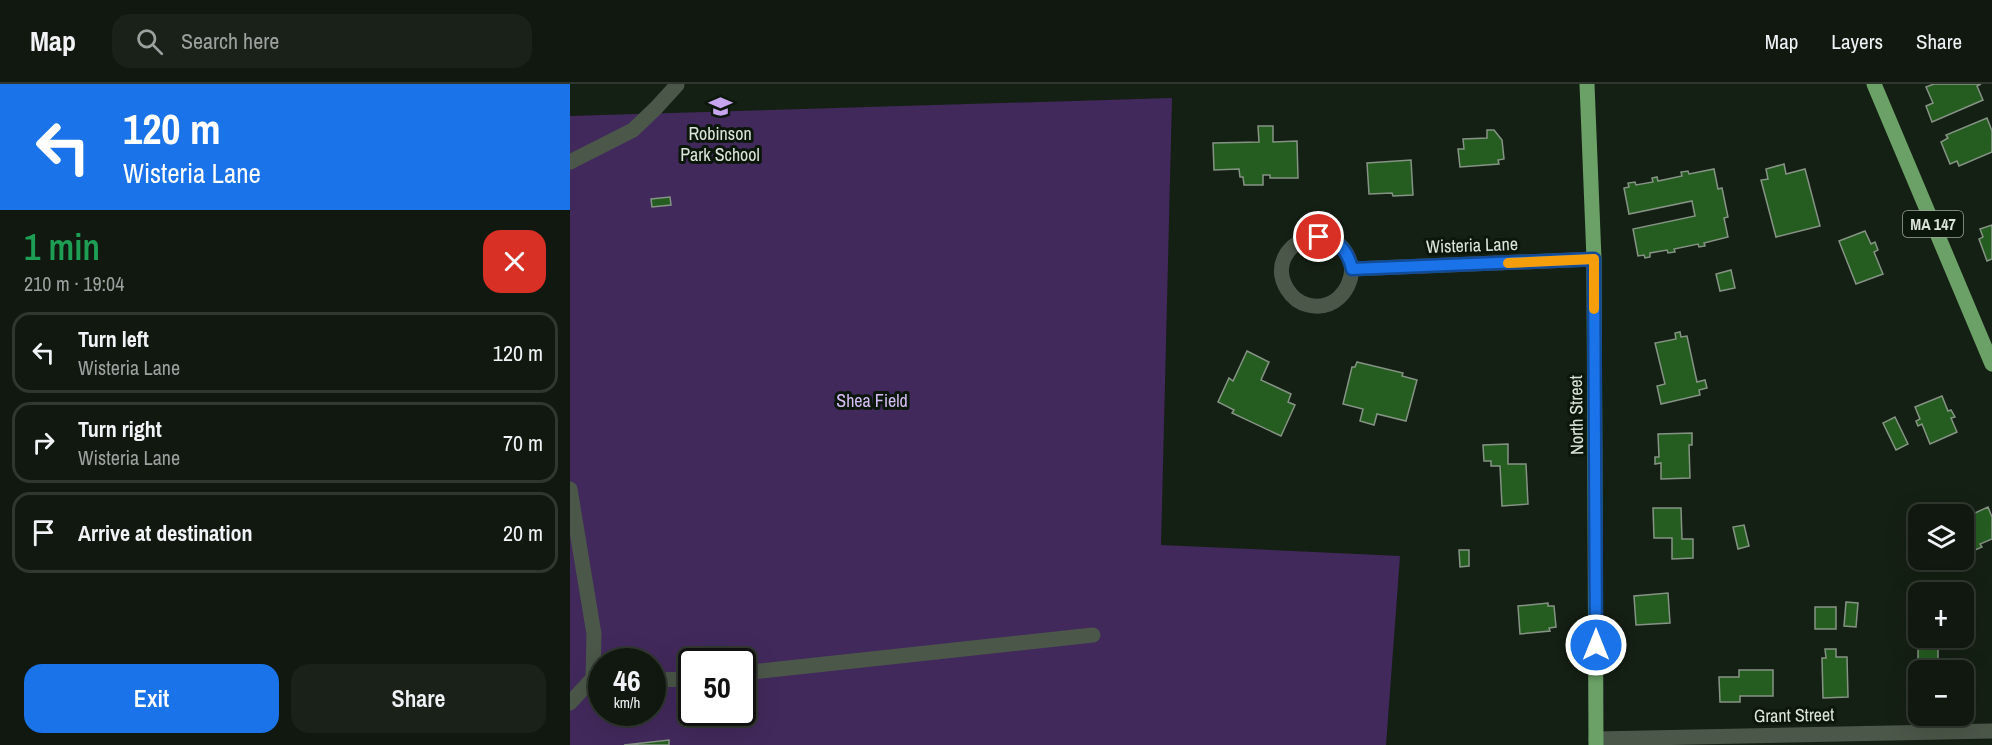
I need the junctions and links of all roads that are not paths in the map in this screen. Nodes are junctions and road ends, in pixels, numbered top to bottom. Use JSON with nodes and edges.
{"nodes":[{"id":1,"x":676,"y":84,"type":"edge"},
{"id":2,"x":1587,"y":84,"type":"edge"},
{"id":3,"x":1874,"y":84,"type":"edge"},
{"id":4,"x":570,"y":162,"type":"edge"},
{"id":5,"x":1594,"y":259,"type":"junction"},
{"id":6,"x":1352,"y":269,"type":"junction"},
{"id":7,"x":1992,"y":364,"type":"edge"},
{"id":8,"x":570,"y":489,"type":"edge"},
{"id":9,"x":1093,"y":635,"type":"dead end"},
{"id":10,"x":595,"y":648,"type":"edge"},
{"id":11,"x":756,"y":672,"type":"edge"},
{"id":12,"x":588,"y":687,"type":"edge"},
{"id":13,"x":570,"y":703,"type":"edge"},
{"id":14,"x":1992,"y":730,"type":"edge"},
{"id":15,"x":1596,"y":742,"type":"edge"}],
"edges":[{"from":1,"to":4,"type":"street"},
{"from":2,"to":5,"type":"main road","name":"North Street"},
{"from":3,"to":7,"type":"main road","number":"MA 147"},
{"from":5,"to":6,"type":"street","name":"Wisteria Lane"},
{"from":5,"to":15,"type":"main road","name":"North Street"},
{"from":6,"to":6,"type":"street"},
{"from":8,"to":10,"type":"street"},
{"from":9,"to":11,"type":"street"},
{"from":12,"to":13,"type":"street"},
{"from":14,"to":15,"type":"street","name":"Grant Street"}]}
